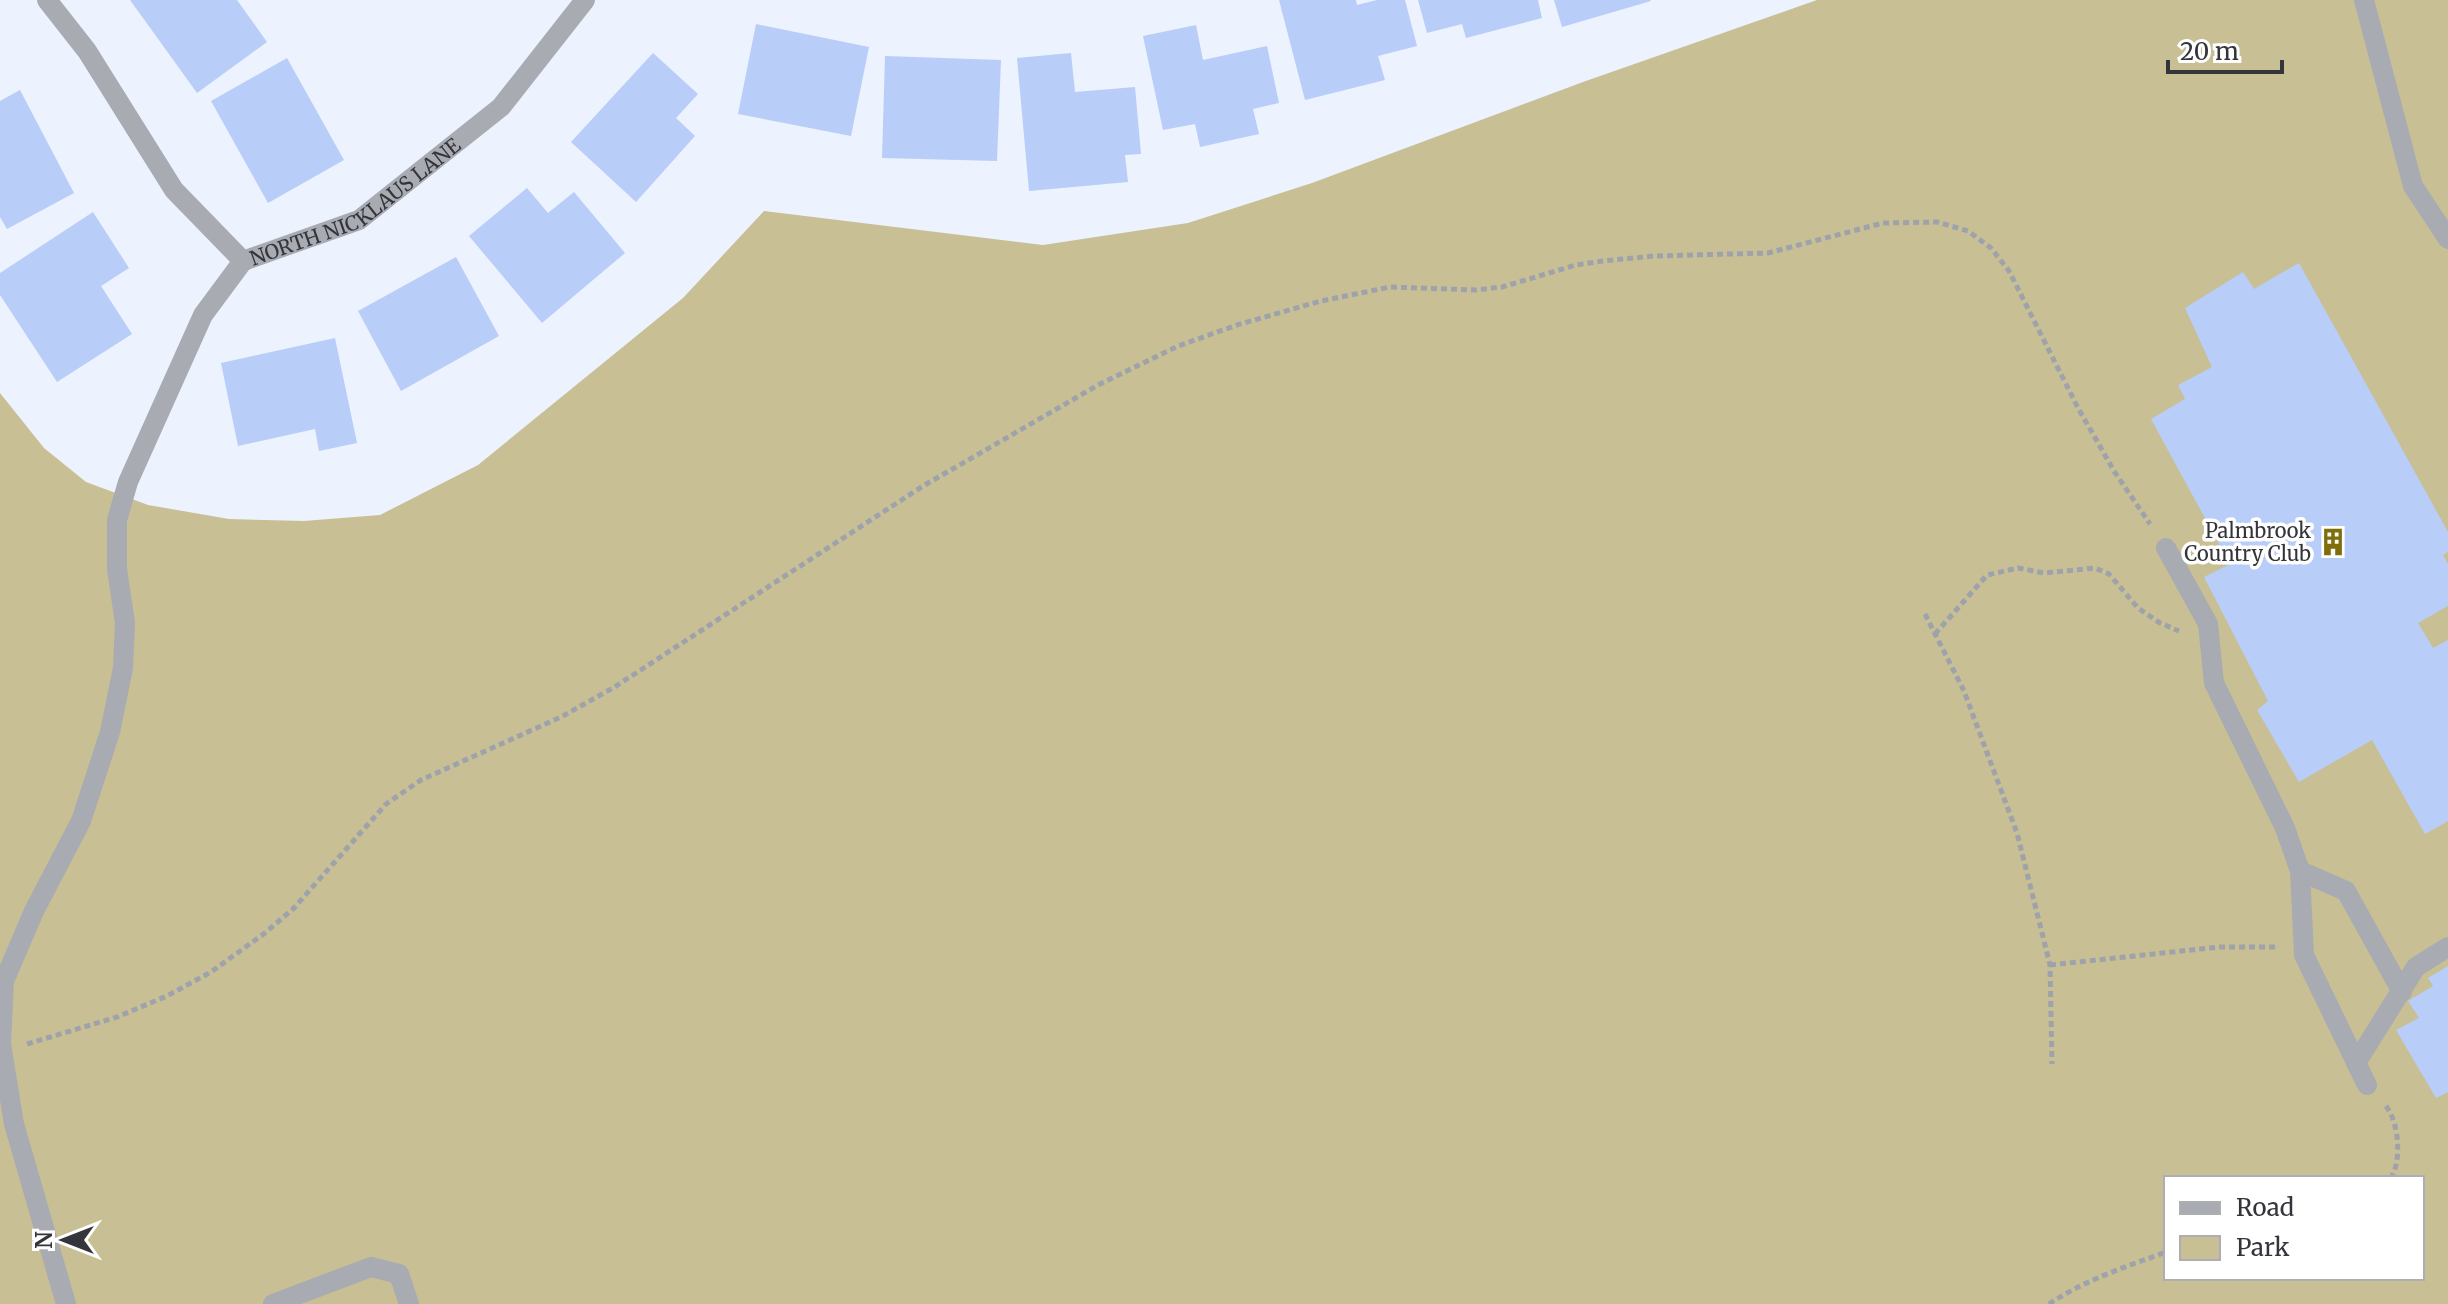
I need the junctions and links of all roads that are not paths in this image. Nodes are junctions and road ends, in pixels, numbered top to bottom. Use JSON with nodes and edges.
{"nodes":[{"id":1,"x":47,"y":0,"type":"edge"},
{"id":2,"x":585,"y":0,"type":"edge"},
{"id":3,"x":2364,"y":0,"type":"edge"},
{"id":4,"x":2448,"y":239,"type":"edge"},
{"id":5,"x":243,"y":261,"type":"junction"},
{"id":6,"x":2166,"y":548,"type":"road end"},
{"id":7,"x":2300,"y":871,"type":"junction"},
{"id":8,"x":2448,"y":947,"type":"edge"},
{"id":9,"x":2402,"y":992,"type":"junction"},
{"id":10,"x":1,"y":1044,"type":"edge"},
{"id":11,"x":2356,"y":1063,"type":"junction"},
{"id":12,"x":2367,"y":1085,"type":"road end"},
{"id":13,"x":66,"y":1304,"type":"edge"},
{"id":14,"x":273,"y":1304,"type":"edge"},
{"id":15,"x":409,"y":1304,"type":"edge"}],
"edges":[{"from":1,"to":5,"type":"street","name":"NORTH NICKLAUS LANE"},
{"from":2,"to":5,"type":"street","name":"NORTH NICKLAUS LANE"},
{"from":3,"to":4,"type":"street"},
{"from":5,"to":10,"type":"street"},
{"from":6,"to":7,"type":"street"},
{"from":7,"to":9,"type":"street"},
{"from":7,"to":11,"type":"street"},
{"from":8,"to":9,"type":"street"},
{"from":9,"to":11,"type":"street"},
{"from":10,"to":13,"type":"street"},
{"from":11,"to":12,"type":"street"},
{"from":14,"to":15,"type":"street"}]}
